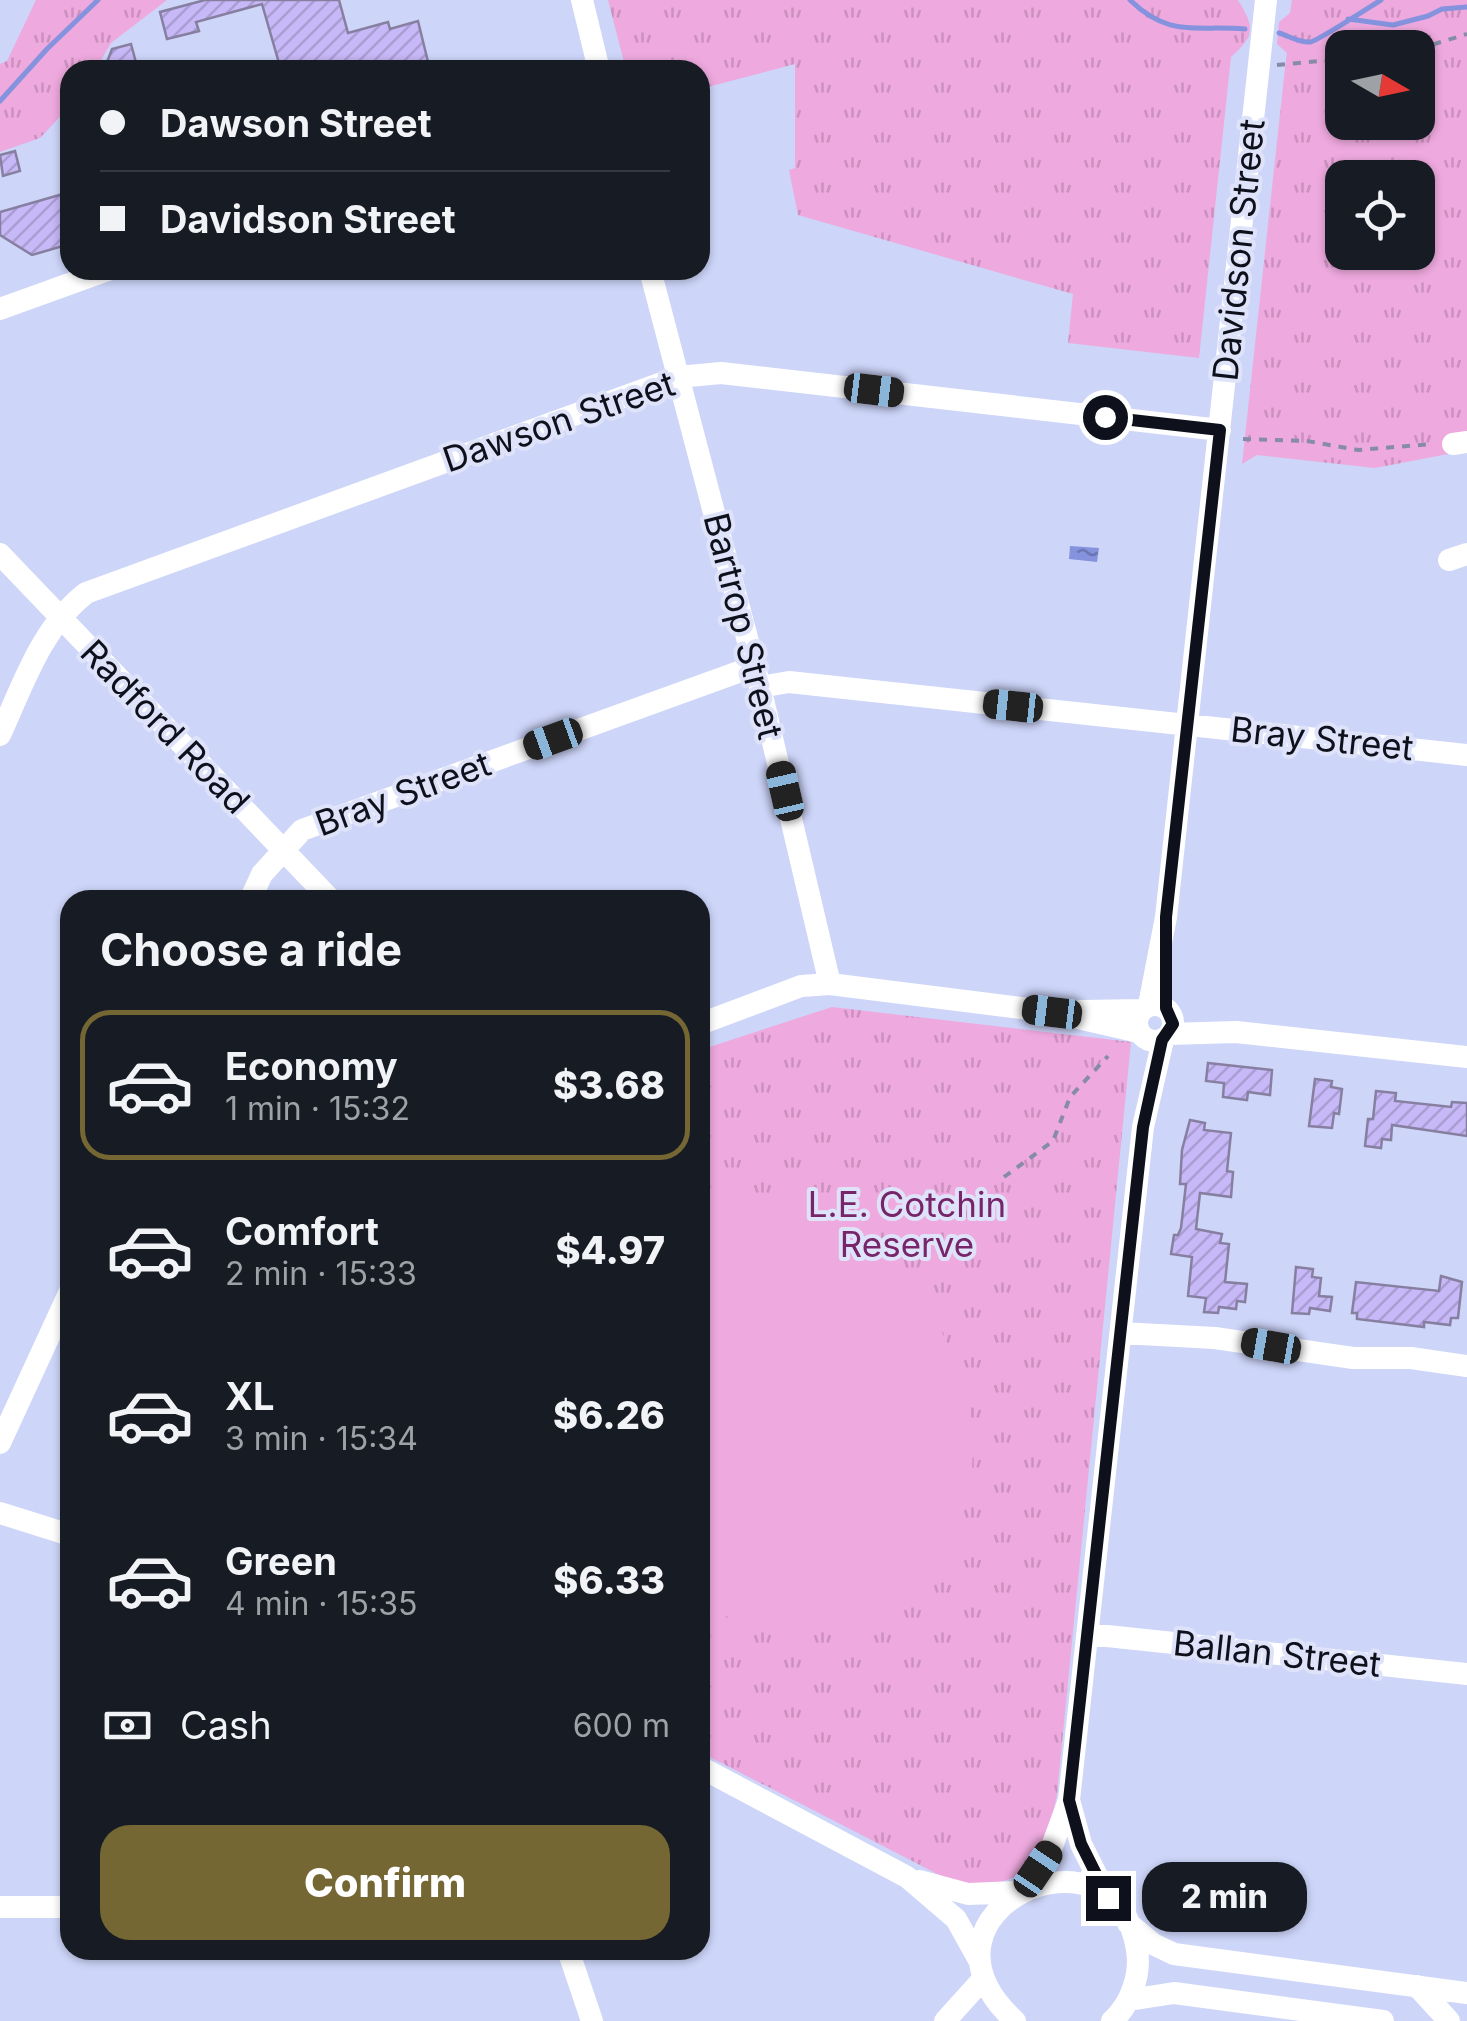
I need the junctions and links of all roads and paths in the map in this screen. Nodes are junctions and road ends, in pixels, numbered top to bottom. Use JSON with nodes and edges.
{"nodes":[{"id":1,"x":582,"y":0,"type":"edge"},
{"id":2,"x":1266,"y":0,"type":"edge"},
{"id":3,"x":1467,"y":34,"type":"edge"},
{"id":4,"x":1435,"y":44,"type":"edge"},
{"id":5,"x":597,"y":60,"type":"edge"},
{"id":6,"x":1325,"y":60,"type":"edge"},
{"id":7,"x":1259,"y":65,"type":"junction"},
{"id":8,"x":80,"y":280,"type":"edge"},
{"id":9,"x":653,"y":280,"type":"edge"},
{"id":10,"x":0,"y":309,"type":"edge"},
{"id":11,"x":678,"y":377,"type":"junction"},
{"id":12,"x":1220,"y":430,"type":"junction"},
{"id":13,"x":1243,"y":439,"type":"dead end"},
{"id":14,"x":1460,"y":443,"type":"edge"},
{"id":15,"x":0,"y":554,"type":"edge"},
{"id":16,"x":60,"y":619,"type":"junction"},
{"id":17,"x":757,"y":676,"type":"junction"},
{"id":18,"x":1187,"y":725,"type":"junction"},
{"id":19,"x":0,"y":735,"type":"edge"},
{"id":20,"x":1467,"y":755,"type":"edge"},
{"id":21,"x":284,"y":851,"type":"junction"},
{"id":22,"x":255,"y":890,"type":"edge"},
{"id":23,"x":321,"y":890,"type":"edge"},
{"id":24,"x":830,"y":984,"type":"junction"},
{"id":25,"x":710,"y":1020,"type":"edge"},
{"id":26,"x":1155,"y":1023,"type":"junction"},
{"id":27,"x":1108,"y":1056,"type":"dead end"},
{"id":28,"x":1467,"y":1057,"type":"edge"},
{"id":29,"x":1004,"y":1177,"type":"dead end"},
{"id":30,"x":60,"y":1313,"type":"edge"},
{"id":31,"x":1121,"y":1333,"type":"junction"},
{"id":32,"x":1467,"y":1366,"type":"edge"},
{"id":33,"x":0,"y":1442,"type":"edge"},
{"id":34,"x":0,"y":1514,"type":"edge"},
{"id":35,"x":60,"y":1532,"type":"edge"},
{"id":36,"x":1088,"y":1634,"type":"junction"},
{"id":37,"x":1467,"y":1674,"type":"edge"},
{"id":38,"x":710,"y":1772,"type":"edge"},
{"id":39,"x":1069,"y":1800,"type":"junction"},
{"id":40,"x":907,"y":1877,"type":"junction"},
{"id":41,"x":1021,"y":1890,"type":"junction"},
{"id":42,"x":1108,"y":1898,"type":"junction"},
{"id":43,"x":0,"y":1907,"type":"edge"},
{"id":44,"x":60,"y":1908,"type":"edge"},
{"id":45,"x":1128,"y":1923,"type":"junction"},
{"id":46,"x":571,"y":1960,"type":"edge"},
{"id":47,"x":981,"y":1971,"type":"junction"},
{"id":48,"x":1417,"y":1986,"type":"junction"},
{"id":49,"x":1467,"y":1993,"type":"edge"},
{"id":50,"x":1120,"y":2014,"type":"edge"},
{"id":51,"x":592,"y":2021,"type":"edge"},
{"id":52,"x":945,"y":2021,"type":"edge"},
{"id":53,"x":1014,"y":2021,"type":"edge"},
{"id":54,"x":1383,"y":2021,"type":"edge"},
{"id":55,"x":1450,"y":2021,"type":"edge"}],
"edges":[{"from":1,"to":5,"type":"street"},
{"from":2,"to":7,"type":"street","name":"Davidson Street"},
{"from":3,"to":4,"type":"path"},
{"from":6,"to":7,"type":"path"},
{"from":7,"to":12,"type":"street","name":"Davidson Street"},
{"from":8,"to":10,"type":"street"},
{"from":9,"to":11,"type":"street","name":"Bartrop Street"},
{"from":11,"to":12,"type":"street","name":"Dawson Street"},
{"from":11,"to":16,"type":"street","name":"Dawson Street"},
{"from":11,"to":17,"type":"street","name":"Bartrop Street"},
{"from":12,"to":18,"type":"street","name":"Davidson Street"},
{"from":13,"to":14,"type":"path"},
{"from":15,"to":16,"type":"street","name":"Radford Road"},
{"from":16,"to":19,"type":"street","name":"Dawson Street"},
{"from":16,"to":21,"type":"street","name":"Radford Road"},
{"from":17,"to":18,"type":"street","name":"Bray Street"},
{"from":17,"to":21,"type":"street","name":"Bray Street"},
{"from":17,"to":24,"type":"street","name":"Bartrop Street"},
{"from":18,"to":20,"type":"street","name":"Bray Street"},
{"from":18,"to":26,"type":"street","name":"Davidson Street"},
{"from":21,"to":22,"type":"street","name":"Bray Street"},
{"from":21,"to":23,"type":"street","name":"Radford Road"},
{"from":24,"to":25,"type":"street"},
{"from":24,"to":26,"type":"street"},
{"from":26,"to":28,"type":"street"},
{"from":26,"to":31,"type":"street","name":"Davidson Street"},
{"from":27,"to":29,"type":"path"},
{"from":30,"to":33,"type":"street"},
{"from":31,"to":32,"type":"street"},
{"from":31,"to":36,"type":"street","name":"Davidson Street"},
{"from":34,"to":35,"type":"street"},
{"from":36,"to":37,"type":"street","name":"Ballan Street"},
{"from":36,"to":39,"type":"street","name":"Davidson Street"},
{"from":38,"to":40,"type":"street"},
{"from":39,"to":41,"type":"street","name":"Davidson Street"},
{"from":39,"to":42,"type":"street","name":"Davidson Street"},
{"from":40,"to":41,"type":"street"},
{"from":40,"to":47,"type":"street"},
{"from":41,"to":42,"type":"street"},
{"from":41,"to":47,"type":"street","name":"Davidson Street"},
{"from":42,"to":45,"type":"street","name":"Davidson Street"},
{"from":43,"to":44,"type":"street"},
{"from":45,"to":48,"type":"street"},
{"from":45,"to":50,"type":"street"},
{"from":46,"to":51,"type":"street"},
{"from":47,"to":52,"type":"street"},
{"from":47,"to":53,"type":"street"},
{"from":48,"to":49,"type":"street"},
{"from":48,"to":55,"type":"street"},
{"from":50,"to":54,"type":"street"}]}
